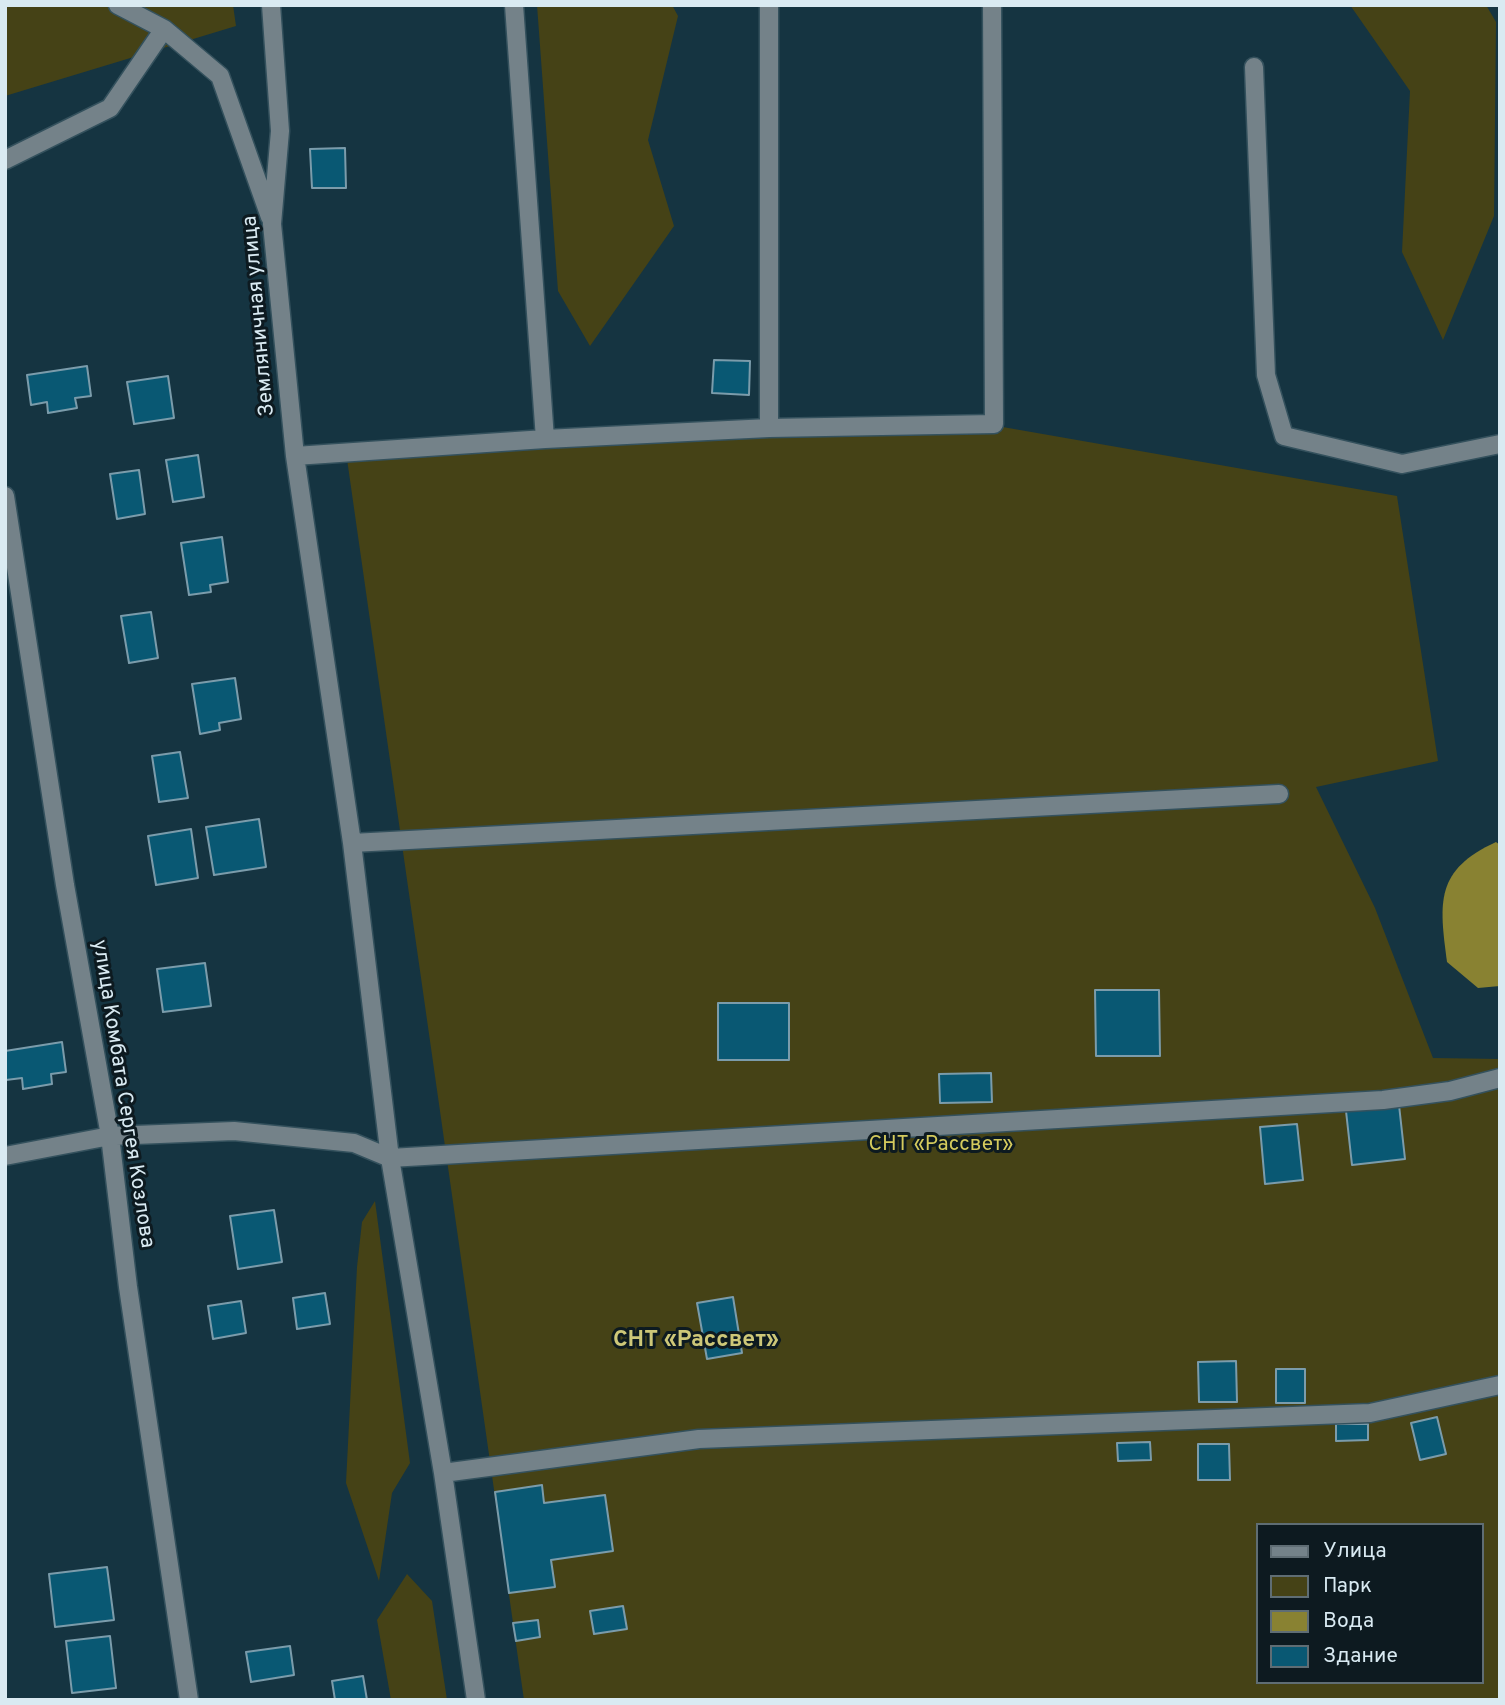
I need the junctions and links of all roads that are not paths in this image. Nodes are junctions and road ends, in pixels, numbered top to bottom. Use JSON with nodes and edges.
{"nodes":[{"id":1,"x":118,"y":5,"type":"edge"},
{"id":2,"x":271,"y":5,"type":"edge"},
{"id":3,"x":514,"y":5,"type":"edge"},
{"id":4,"x":769,"y":5,"type":"edge"},
{"id":5,"x":992,"y":5,"type":"edge"},
{"id":6,"x":164,"y":29,"type":"junction"},
{"id":7,"x":1254,"y":67,"type":"dead end"},
{"id":8,"x":5,"y":161,"type":"edge"},
{"id":9,"x":272,"y":224,"type":"junction"},
{"id":10,"x":769,"y":428,"type":"junction"},
{"id":11,"x":545,"y":439,"type":"junction"},
{"id":12,"x":1500,"y":444,"type":"edge"},
{"id":13,"x":295,"y":456,"type":"junction"},
{"id":14,"x":5,"y":496,"type":"edge"},
{"id":15,"x":1279,"y":793,"type":"dead end"},
{"id":16,"x":352,"y":843,"type":"junction"},
{"id":17,"x":1500,"y":1078,"type":"edge"},
{"id":18,"x":110,"y":1136,"type":"junction"},
{"id":19,"x":5,"y":1156,"type":"edge"},
{"id":20,"x":390,"y":1158,"type":"junction"},
{"id":21,"x":1500,"y":1385,"type":"edge"},
{"id":22,"x":443,"y":1473,"type":"junction"},
{"id":23,"x":189,"y":1700,"type":"edge"},
{"id":24,"x":476,"y":1700,"type":"edge"}],
"edges":[{"from":1,"to":6,"type":"street"},
{"from":2,"to":9,"type":"street","name":"Земляничная улица"},
{"from":3,"to":11,"type":"street"},
{"from":4,"to":10,"type":"street"},
{"from":5,"to":10,"type":"street"},
{"from":6,"to":8,"type":"street"},
{"from":6,"to":9,"type":"street"},
{"from":7,"to":12,"type":"street"},
{"from":9,"to":13,"type":"street","name":"Земляничная улица"},
{"from":10,"to":11,"type":"street"},
{"from":11,"to":13,"type":"street"},
{"from":13,"to":16,"type":"street","name":"Земляничная улица"},
{"from":14,"to":18,"type":"street","name":"улица Комбата Сергея Козлова"},
{"from":15,"to":16,"type":"street"},
{"from":16,"to":20,"type":"street","name":"Земляничная улица"},
{"from":17,"to":20,"type":"street"},
{"from":18,"to":19,"type":"street"},
{"from":18,"to":20,"type":"street"},
{"from":18,"to":23,"type":"street","name":"улица Комбата Сергея Козлова"},
{"from":20,"to":22,"type":"street","name":"Земляничная улица"},
{"from":21,"to":22,"type":"street"},
{"from":22,"to":24,"type":"street","name":"Земляничная улица"}]}
